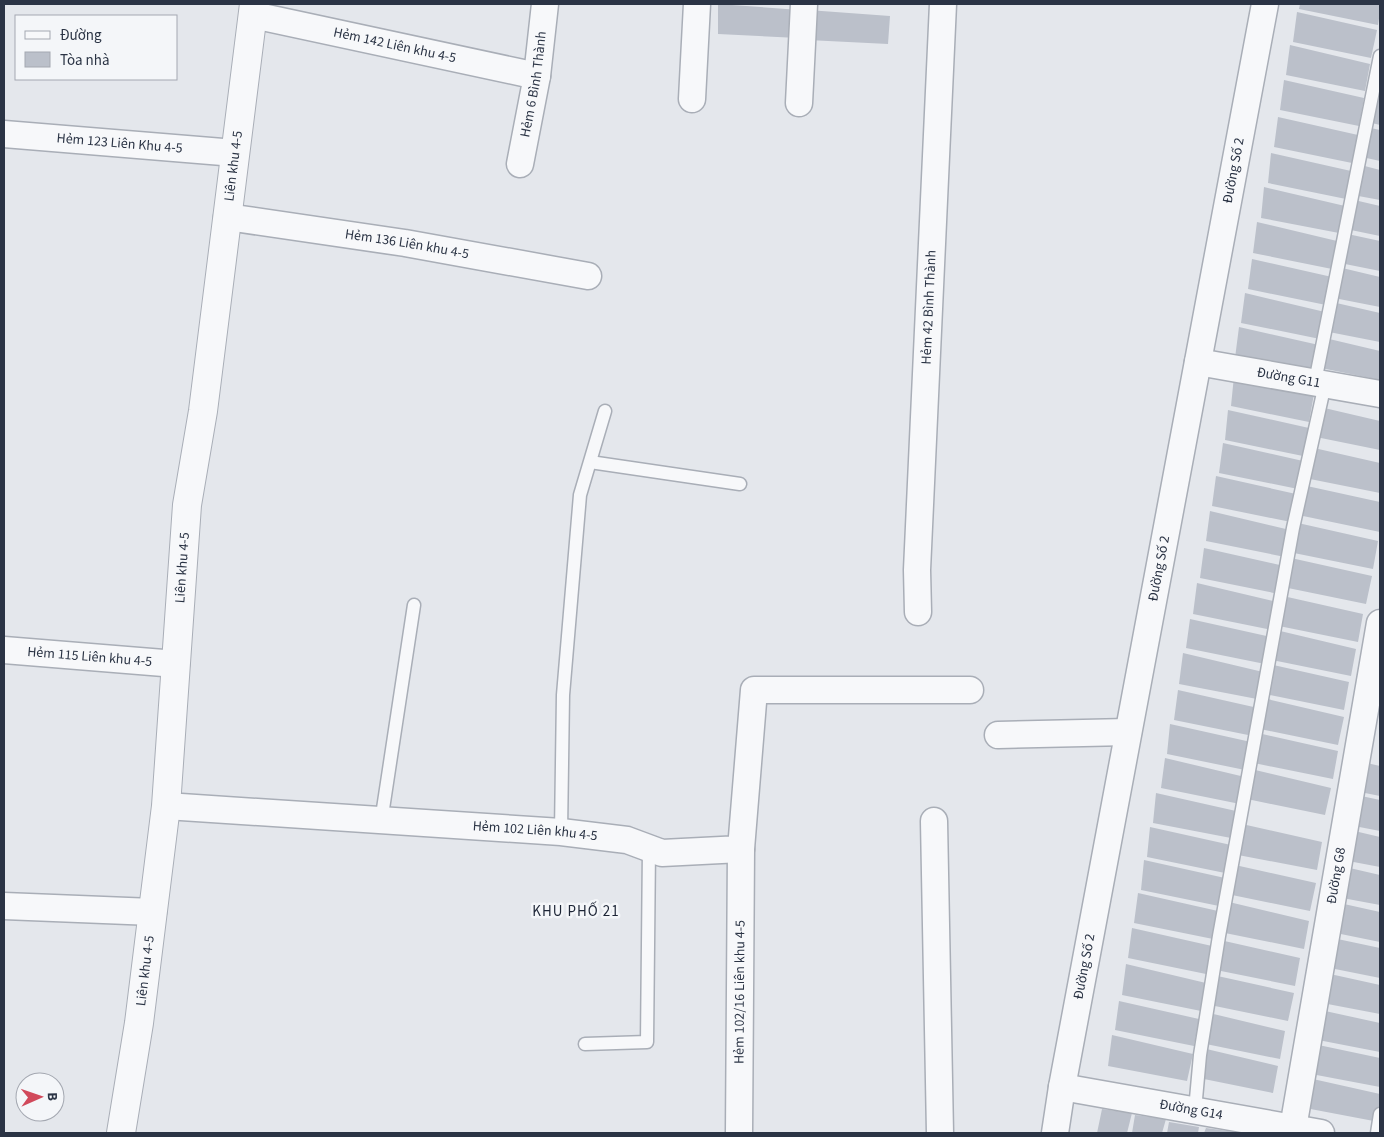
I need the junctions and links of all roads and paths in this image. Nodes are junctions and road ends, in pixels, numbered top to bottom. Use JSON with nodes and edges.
{"nodes":[{"id":1,"x":544,"y":4,"type":"edge"},
{"id":2,"x":697,"y":4,"type":"edge"},
{"id":3,"x":804,"y":4,"type":"edge"},
{"id":4,"x":943,"y":4,"type":"edge"},
{"id":5,"x":1265,"y":4,"type":"edge"},
{"id":6,"x":253,"y":9,"type":"edge"},
{"id":7,"x":1380,"y":56,"type":"edge"},
{"id":8,"x":537,"y":76,"type":"junction"},
{"id":9,"x":692,"y":99,"type":"dead end"},
{"id":10,"x":799,"y":103,"type":"dead end"},
{"id":11,"x":4,"y":134,"type":"edge"},
{"id":12,"x":235,"y":153,"type":"junction"},
{"id":13,"x":520,"y":164,"type":"dead end"},
{"id":14,"x":227,"y":217,"type":"junction"},
{"id":15,"x":588,"y":276,"type":"dead end"},
{"id":16,"x":1198,"y":362,"type":"junction"},
{"id":17,"x":1320,"y":383,"type":"junction"},
{"id":18,"x":1380,"y":394,"type":"edge"},
{"id":19,"x":605,"y":411,"type":"dead end"},
{"id":20,"x":590,"y":462,"type":"junction"},
{"id":21,"x":740,"y":484,"type":"dead end"},
{"id":22,"x":414,"y":605,"type":"dead end"},
{"id":23,"x":918,"y":612,"type":"dead end"},
{"id":24,"x":1380,"y":623,"type":"edge"},
{"id":25,"x":4,"y":650,"type":"edge"},
{"id":26,"x":176,"y":664,"type":"junction"},
{"id":27,"x":970,"y":690,"type":"dead end"},
{"id":28,"x":1128,"y":732,"type":"junction"},
{"id":29,"x":998,"y":735,"type":"dead end"},
{"id":30,"x":1370,"y":741,"type":"edge"},
{"id":31,"x":166,"y":806,"type":"junction"},
{"id":32,"x":381,"y":822,"type":"junction"},
{"id":33,"x":934,"y":822,"type":"dead end"},
{"id":34,"x":561,"y":832,"type":"junction"},
{"id":35,"x":649,"y":848,"type":"junction"},
{"id":36,"x":742,"y":849,"type":"junction"},
{"id":37,"x":4,"y":906,"type":"edge"},
{"id":38,"x":153,"y":912,"type":"junction"},
{"id":39,"x":585,"y":1044,"type":"dead end"},
{"id":40,"x":1062,"y":1087,"type":"junction"},
{"id":41,"x":1195,"y":1110,"type":"junction"},
{"id":42,"x":1380,"y":1114,"type":"edge"},
{"id":43,"x":1293,"y":1128,"type":"junction"},
{"id":44,"x":121,"y":1133,"type":"edge"},
{"id":45,"x":740,"y":1133,"type":"edge"},
{"id":46,"x":940,"y":1133,"type":"edge"},
{"id":47,"x":1055,"y":1133,"type":"edge"},
{"id":48,"x":1321,"y":1133,"type":"edge"},
{"id":49,"x":1377,"y":1133,"type":"edge"}],
"edges":[{"from":1,"to":8,"type":"street","name":"Hẻm 6 Bình Thành"},
{"from":2,"to":9,"type":"street"},
{"from":3,"to":10,"type":"street"},
{"from":4,"to":23,"type":"street","name":"Hẻm 42 Bình Thành"},
{"from":5,"to":16,"type":"street","name":"Đường Số 2"},
{"from":6,"to":8,"type":"street","name":"Hẻm 142 Liên khu 4-5"},
{"from":6,"to":12,"type":"street","name":"Liên khu 4-5"},
{"from":7,"to":17,"type":"lane"},
{"from":8,"to":13,"type":"street","name":"Hẻm 6 Bình Thành"},
{"from":11,"to":12,"type":"street","name":"Hẻm 123 Liên Khu 4-5"},
{"from":12,"to":14,"type":"street","name":"Liên khu 4-5"},
{"from":14,"to":15,"type":"street","name":"Hẻm 136 Liên khu 4-5"},
{"from":14,"to":26,"type":"street","name":"Liên khu 4-5"},
{"from":16,"to":17,"type":"street","name":"Đường G11"},
{"from":16,"to":28,"type":"street","name":"Đường Số 2"},
{"from":17,"to":18,"type":"street","name":"Đường G11"},
{"from":17,"to":41,"type":"lane"},
{"from":19,"to":20,"type":"lane"},
{"from":20,"to":21,"type":"lane"},
{"from":20,"to":34,"type":"lane"},
{"from":22,"to":32,"type":"lane"},
{"from":24,"to":30,"type":"street","name":"Đường G8"},
{"from":25,"to":26,"type":"street","name":"Hẻm 115 Liên khu 4-5"},
{"from":26,"to":31,"type":"street","name":"Liên khu 4-5"},
{"from":27,"to":36,"type":"street"},
{"from":28,"to":29,"type":"street"},
{"from":28,"to":40,"type":"street","name":"Đường Số 2"},
{"from":30,"to":43,"type":"street","name":"Đường G8"},
{"from":31,"to":32,"type":"street","name":"Hẻm 102 Liên khu 4-5"},
{"from":31,"to":38,"type":"street","name":"Liên khu 4-5"},
{"from":32,"to":34,"type":"street","name":"Hẻm 102 Liên khu 4-5"},
{"from":33,"to":46,"type":"street"},
{"from":34,"to":35,"type":"street","name":"Hẻm 102 Liên khu 4-5"},
{"from":35,"to":36,"type":"street","name":"Hẻm 102 Liên khu 4-5"},
{"from":35,"to":39,"type":"lane"},
{"from":36,"to":45,"type":"street","name":"Hẻm 102/16 Liên khu 4-5"},
{"from":37,"to":38,"type":"street"},
{"from":38,"to":44,"type":"street","name":"Liên khu 4-5"},
{"from":40,"to":41,"type":"street","name":"Đường G14"},
{"from":40,"to":47,"type":"street","name":"Đường Số 2"},
{"from":41,"to":43,"type":"street","name":"Đường G14"},
{"from":42,"to":49,"type":"lane"},
{"from":43,"to":48,"type":"street","name":"Đường G14"}]}
